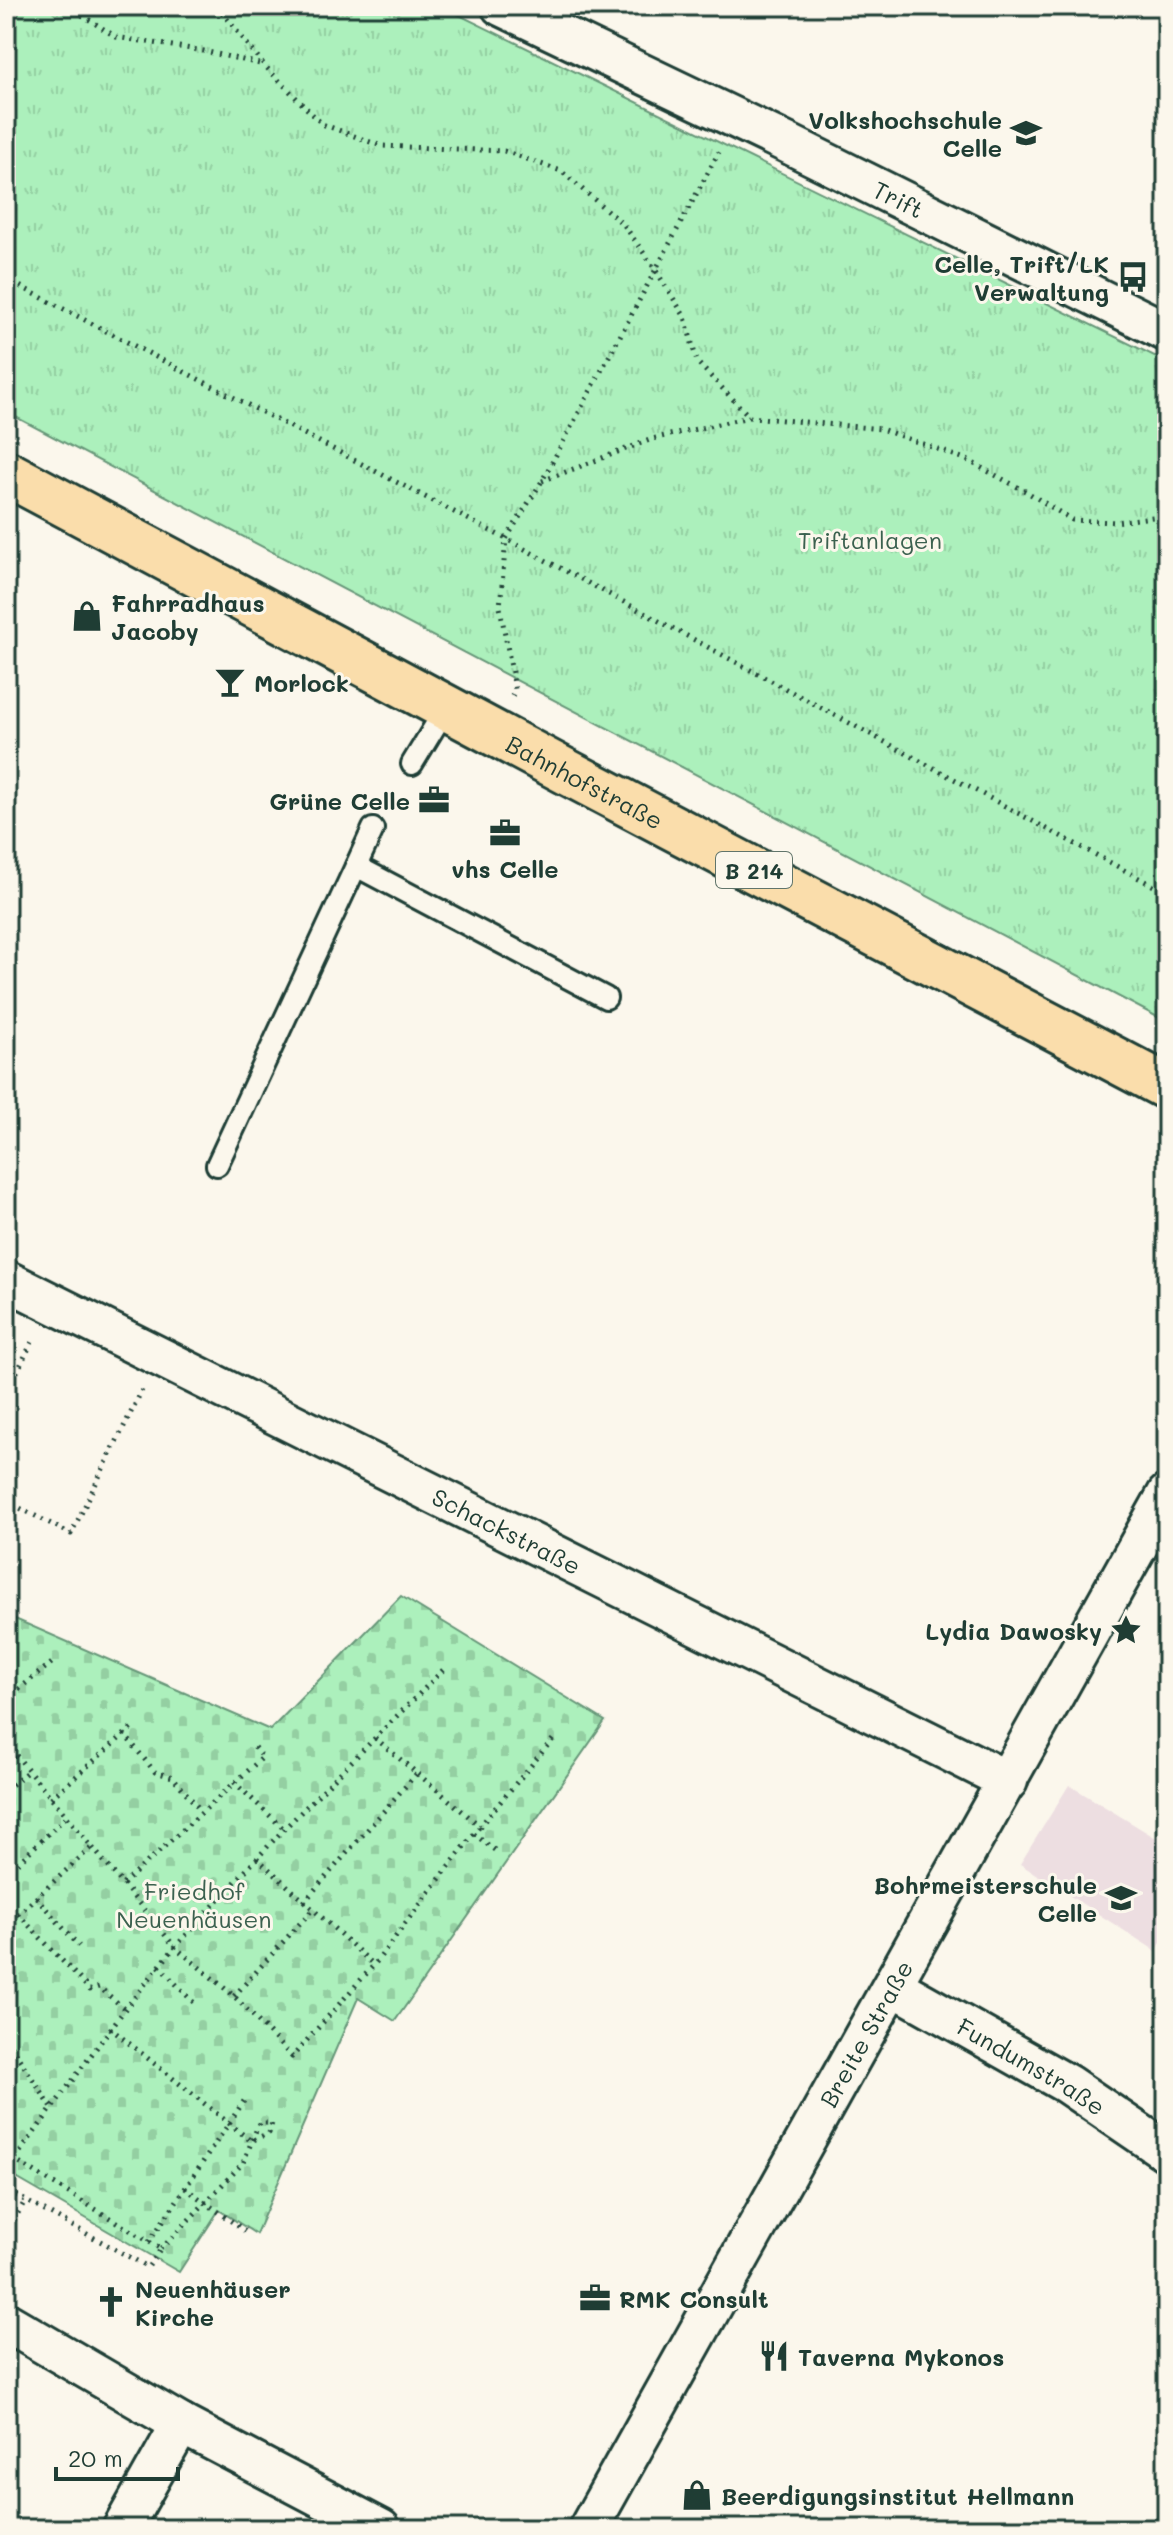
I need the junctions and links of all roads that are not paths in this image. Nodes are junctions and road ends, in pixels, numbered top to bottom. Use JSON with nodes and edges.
{"nodes":[{"id":1,"x":514,"y":9,"type":"edge"},
{"id":2,"x":1167,"y":332,"type":"edge"},
{"id":3,"x":6,"y":473,"type":"edge"},
{"id":4,"x":446,"y":708,"type":"junction"},
{"id":5,"x":412,"y":764,"type":"dead end"},
{"id":6,"x":373,"y":829,"type":"dead end"},
{"id":7,"x":356,"y":866,"type":"junction"},
{"id":8,"x":606,"y":998,"type":"dead end"},
{"id":9,"x":1167,"y":1087,"type":"edge"},
{"id":10,"x":217,"y":1165,"type":"dead end"},
{"id":11,"x":6,"y":1280,"type":"edge"},
{"id":12,"x":1167,"y":1494,"type":"edge"},
{"id":13,"x":1008,"y":1781,"type":"junction"},
{"id":14,"x":893,"y":1986,"type":"junction"},
{"id":15,"x":1167,"y":2152,"type":"edge"},
{"id":16,"x":6,"y":2322,"type":"edge"},
{"id":17,"x":181,"y":2424,"type":"junction"},
{"id":18,"x":122,"y":2529,"type":"edge"},
{"id":19,"x":381,"y":2529,"type":"edge"},
{"id":20,"x":588,"y":2529,"type":"edge"}],
"edges":[{"from":1,"to":2,"type":"street","name":"Trift"},
{"from":3,"to":4,"type":"main road","name":"Bahnhofstraße","number":"B 214"},
{"from":4,"to":5,"type":"lane"},
{"from":4,"to":9,"type":"main road","name":"Bahnhofstraße","number":"B 214"},
{"from":6,"to":7,"type":"lane"},
{"from":7,"to":8,"type":"lane"},
{"from":7,"to":10,"type":"lane"},
{"from":11,"to":13,"type":"street","name":"Schackstraße"},
{"from":12,"to":13,"type":"street","name":"Breite Straße"},
{"from":13,"to":14,"type":"street","name":"Breite Straße"},
{"from":14,"to":15,"type":"street","name":"Fundumstraße"},
{"from":14,"to":20,"type":"street","name":"Breite Straße"},
{"from":16,"to":17,"type":"street"},
{"from":17,"to":18,"type":"street"},
{"from":17,"to":19,"type":"street"}]}
